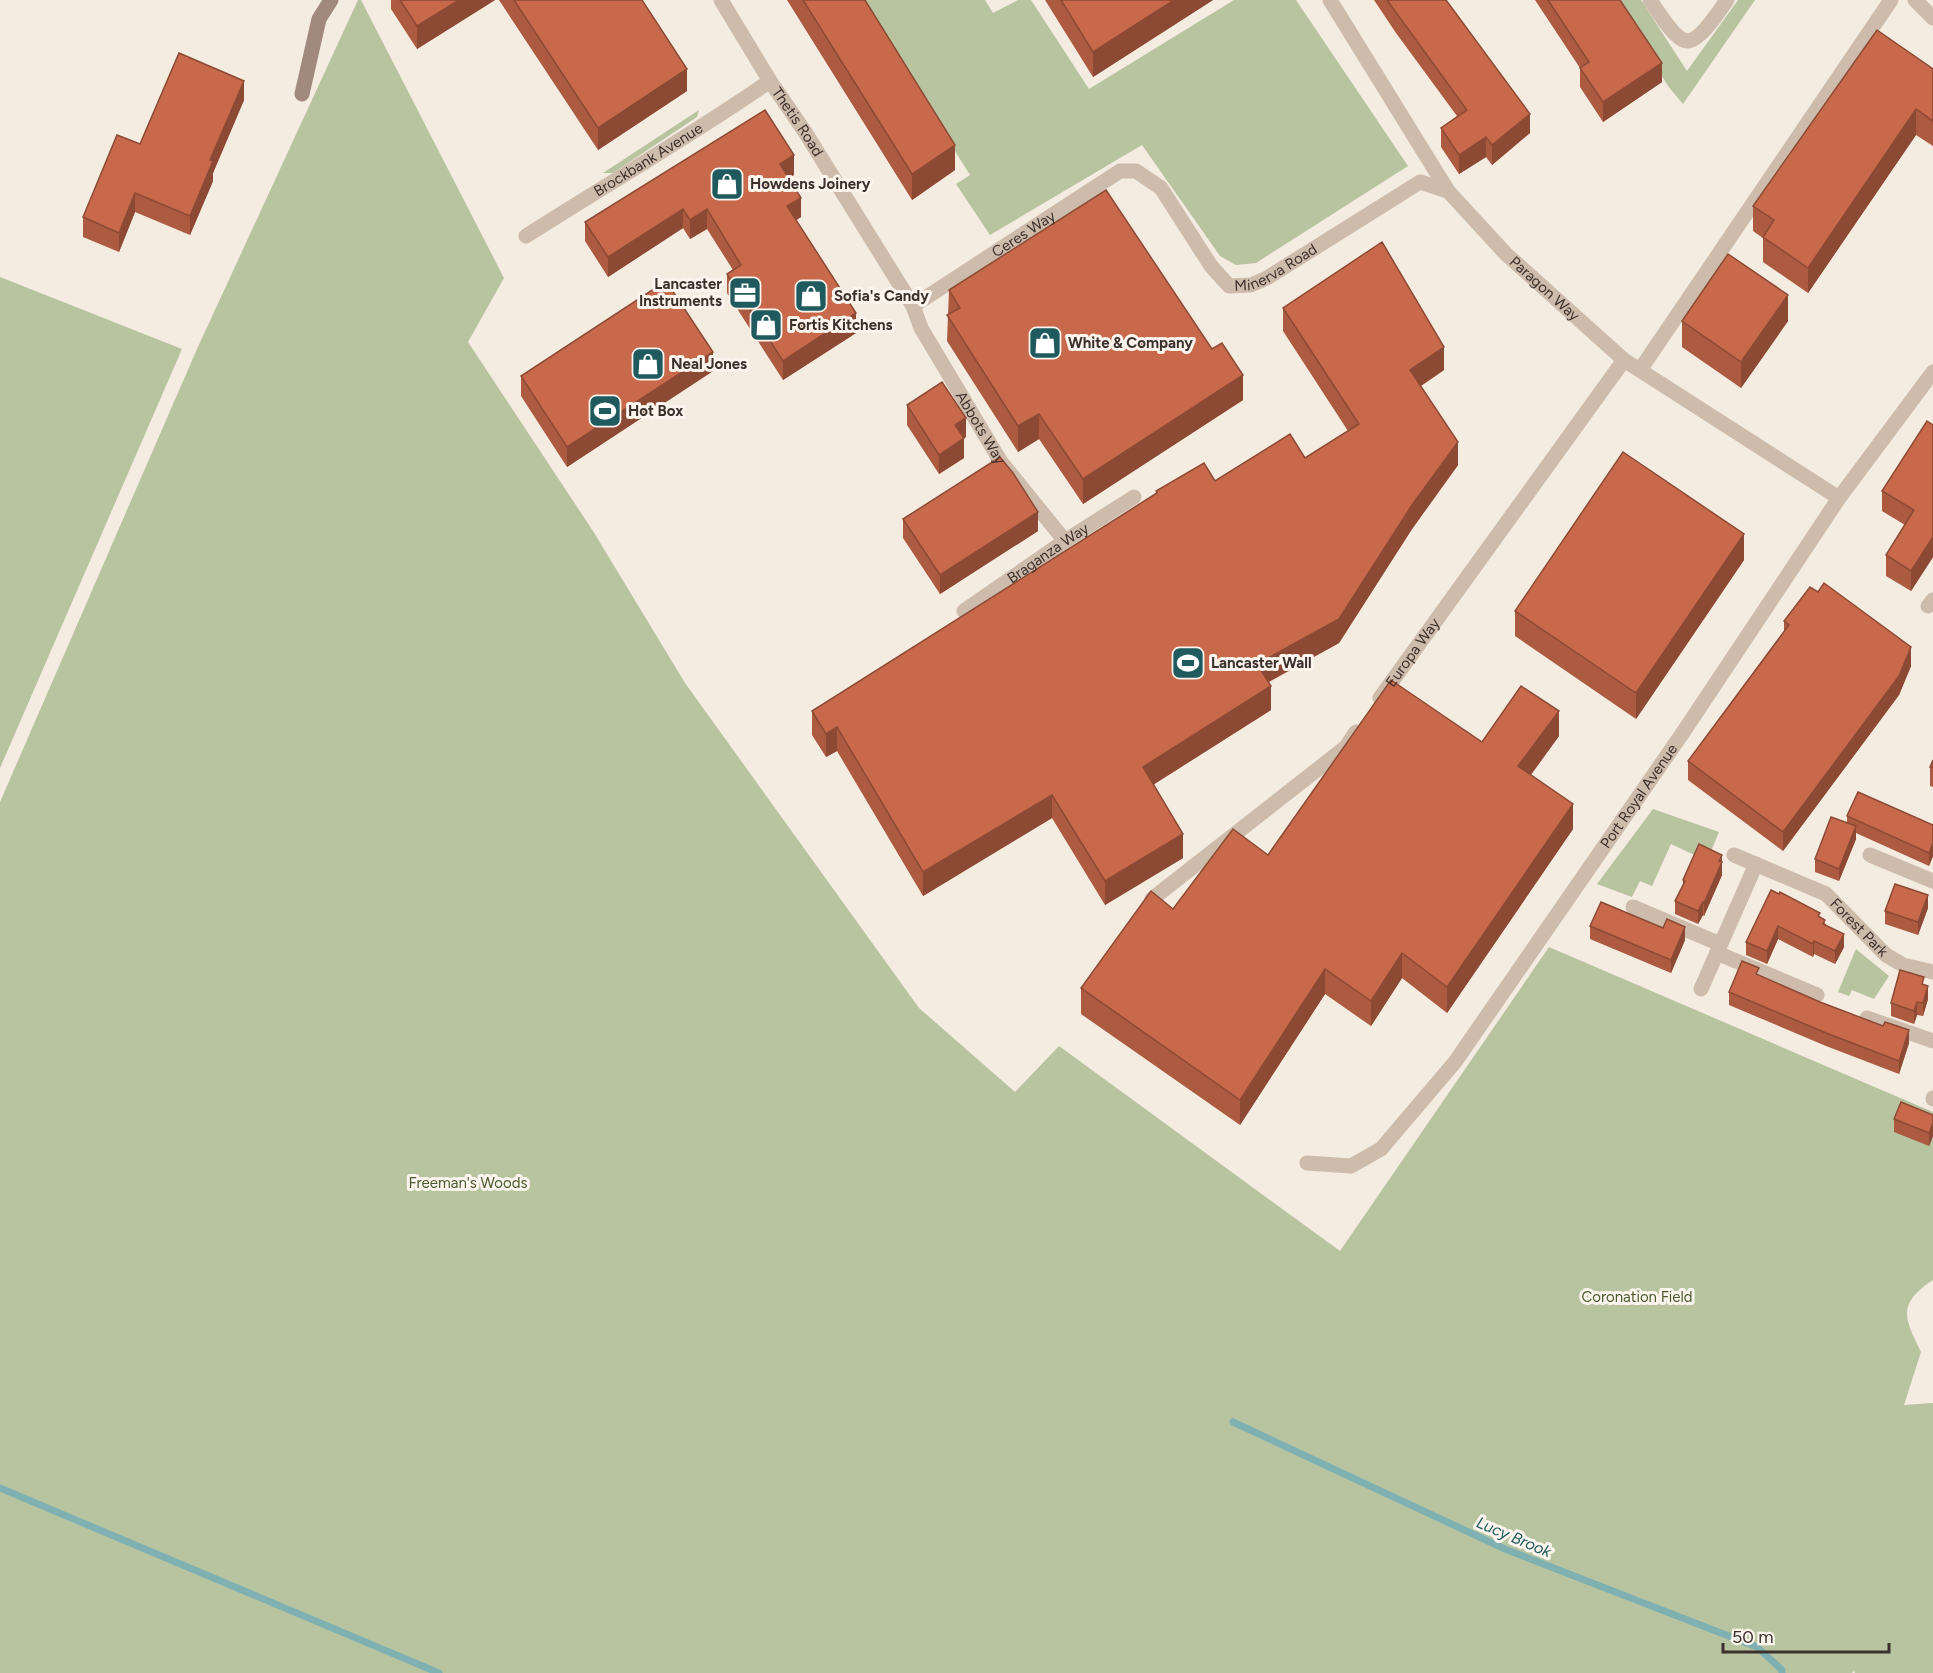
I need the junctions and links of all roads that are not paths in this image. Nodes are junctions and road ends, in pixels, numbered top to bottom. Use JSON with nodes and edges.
{"nodes":[{"id":1,"x":331,"y":0,"type":"edge"},
{"id":2,"x":722,"y":0,"type":"edge"},
{"id":3,"x":1330,"y":0,"type":"edge"},
{"id":4,"x":1650,"y":0,"type":"edge"},
{"id":5,"x":1727,"y":0,"type":"edge"},
{"id":6,"x":1891,"y":0,"type":"edge"},
{"id":7,"x":1915,"y":0,"type":"edge"},
{"id":8,"x":1933,"y":18,"type":"edge"},
{"id":9,"x":770,"y":81,"type":"junction"},
{"id":10,"x":302,"y":94,"type":"dead end"},
{"id":11,"x":1136,"y":171,"type":"joint"},
{"id":12,"x":1448,"y":191,"type":"junction"},
{"id":13,"x":526,"y":236,"type":"dead end"},
{"id":14,"x":913,"y":306,"type":"junction"},
{"id":15,"x":1624,"y":360,"type":"junction"},
{"id":16,"x":1640,"y":370,"type":"junction"},
{"id":17,"x":1933,"y":372,"type":"edge"},
{"id":18,"x":1134,"y":497,"type":"dead end"},
{"id":19,"x":1839,"y":498,"type":"junction"},
{"id":20,"x":1065,"y":541,"type":"junction"},
{"id":21,"x":964,"y":611,"type":"dead end"},
{"id":22,"x":1734,"y":855,"type":"dead end"},
{"id":23,"x":1870,"y":855,"type":"dead end"},
{"id":24,"x":1756,"y":864,"type":"junction"},
{"id":25,"x":1933,"y":881,"type":"edge"},
{"id":26,"x":1152,"y":899,"type":"edge"},
{"id":27,"x":1634,"y":907,"type":"dead end"},
{"id":28,"x":1718,"y":949,"type":"junction"},
{"id":29,"x":1932,"y":969,"type":"edge"},
{"id":30,"x":1701,"y":988,"type":"dead end"},
{"id":31,"x":1817,"y":995,"type":"dead end"},
{"id":32,"x":1867,"y":1018,"type":"edge"},
{"id":33,"x":1933,"y":1041,"type":"edge"},
{"id":34,"x":1307,"y":1163,"type":"dead end"}],
"edges":[{"from":1,"to":10,"type":"street"},
{"from":2,"to":9,"type":"street","name":"Thetis Road"},
{"from":3,"to":12,"type":"street","name":"Paragon Way"},
{"from":4,"to":5,"type":"street"},
{"from":6,"to":16,"type":"street"},
{"from":7,"to":8,"type":"street"},
{"from":9,"to":13,"type":"street","name":"Brockbank Avenue"},
{"from":9,"to":14,"type":"street","name":"Thetis Road"},
{"from":11,"to":12,"type":"street","name":"Minerva Road"},
{"from":11,"to":14,"type":"street","name":"Ceres Way"},
{"from":12,"to":15,"type":"street","name":"Paragon Way"},
{"from":14,"to":20,"type":"street","name":"Abbots Way"},
{"from":15,"to":16,"type":"street","name":"Paragon Way"},
{"from":15,"to":26,"type":"street","name":"Europa Way"},
{"from":16,"to":19,"type":"street","name":"Paragon Way"},
{"from":17,"to":19,"type":"street","name":"Port Royal Avenue"},
{"from":18,"to":20,"type":"street","name":"Braganza Way"},
{"from":19,"to":34,"type":"street","name":"Port Royal Avenue"},
{"from":20,"to":21,"type":"street","name":"Braganza Way"},
{"from":22,"to":24,"type":"street","name":"Forest Park"},
{"from":23,"to":25,"type":"street"},
{"from":24,"to":28,"type":"street"},
{"from":24,"to":29,"type":"street","name":"Forest Park"},
{"from":27,"to":28,"type":"street"},
{"from":28,"to":30,"type":"street"},
{"from":28,"to":31,"type":"street"},
{"from":32,"to":33,"type":"street"}]}
